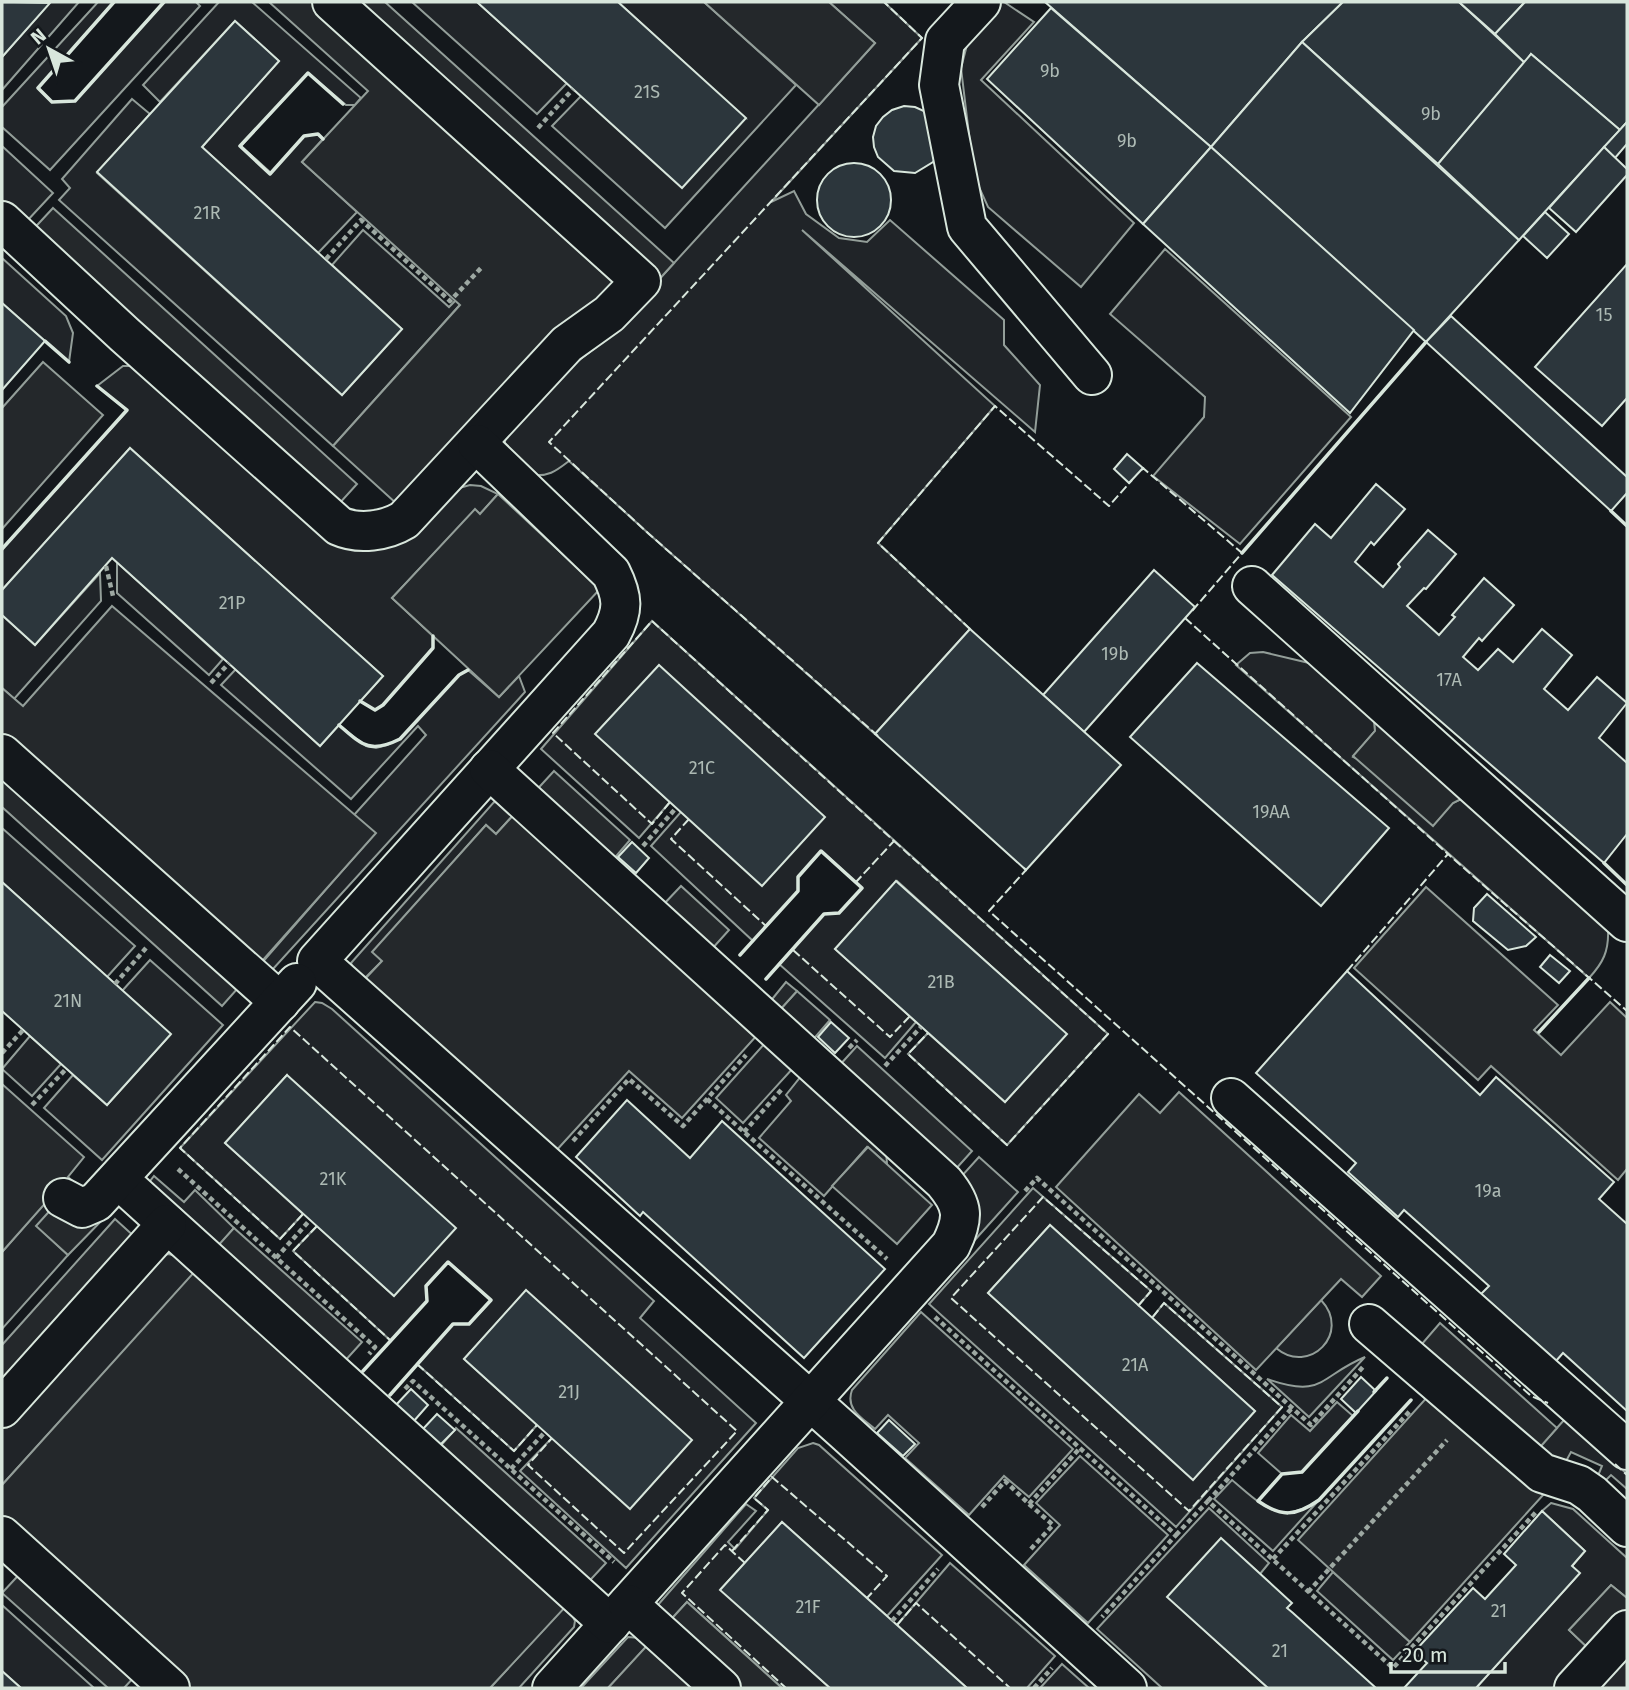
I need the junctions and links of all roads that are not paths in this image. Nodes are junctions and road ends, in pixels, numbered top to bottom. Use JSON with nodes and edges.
{"nodes":[{"id":1,"x":332,"y":2,"type":"edge"},
{"id":2,"x":981,"y":2,"type":"edge"},
{"id":3,"x":2,"y":221,"type":"edge"},
{"id":4,"x":1092,"y":375,"type":"dead end"},
{"id":5,"x":477,"y":444,"type":"junction"},
{"id":6,"x":1252,"y":586,"type":"dead end"},
{"id":7,"x":2,"y":754,"type":"edge"},
{"id":8,"x":489,"y":769,"type":"junction"},
{"id":9,"x":1627,"y":922,"type":"edge"},
{"id":10,"x":317,"y":961,"type":"junction"},
{"id":11,"x":280,"y":1002,"type":"junction"},
{"id":12,"x":1231,"y":1098,"type":"dead end"},
{"id":13,"x":118,"y":1179,"type":"junction"},
{"id":14,"x":64,"y":1198,"type":"dead end"},
{"id":15,"x":167,"y":1224,"type":"junction"},
{"id":16,"x":1379,"y":1332,"type":"road end"},
{"id":17,"x":811,"y":1401,"type":"junction"},
{"id":18,"x":2,"y":1408,"type":"edge"},
{"id":19,"x":1627,"y":1450,"type":"edge"},
{"id":20,"x":1627,"y":1527,"type":"edge"},
{"id":21,"x":2,"y":1536,"type":"edge"},
{"id":22,"x":619,"y":1614,"type":"junction"},
{"id":23,"x":1627,"y":1630,"type":"edge"},
{"id":24,"x":170,"y":1688,"type":"edge"},
{"id":25,"x":552,"y":1688,"type":"edge"},
{"id":26,"x":721,"y":1688,"type":"edge"},
{"id":27,"x":1127,"y":1688,"type":"edge"},
{"id":28,"x":1574,"y":1688,"type":"edge"}],
"edges":[{"from":1,"to":5,"type":"street"},
{"from":2,"to":4,"type":"street"},
{"from":3,"to":5,"type":"street"},
{"from":5,"to":8,"type":"street"},
{"from":6,"to":9,"type":"street"},
{"from":7,"to":11,"type":"street"},
{"from":8,"to":10,"type":"street"},
{"from":8,"to":17,"type":"street"},
{"from":10,"to":11,"type":"street"},
{"from":10,"to":17,"type":"street"},
{"from":11,"to":13,"type":"street"},
{"from":12,"to":19,"type":"street"},
{"from":13,"to":14,"type":"street"},
{"from":13,"to":15,"type":"street"},
{"from":15,"to":18,"type":"street"},
{"from":15,"to":22,"type":"street"},
{"from":16,"to":20,"type":"street"},
{"from":17,"to":22,"type":"street"},
{"from":17,"to":27,"type":"street"},
{"from":21,"to":24,"type":"street"},
{"from":22,"to":25,"type":"street"},
{"from":22,"to":26,"type":"street"},
{"from":23,"to":28,"type":"street"}]}
